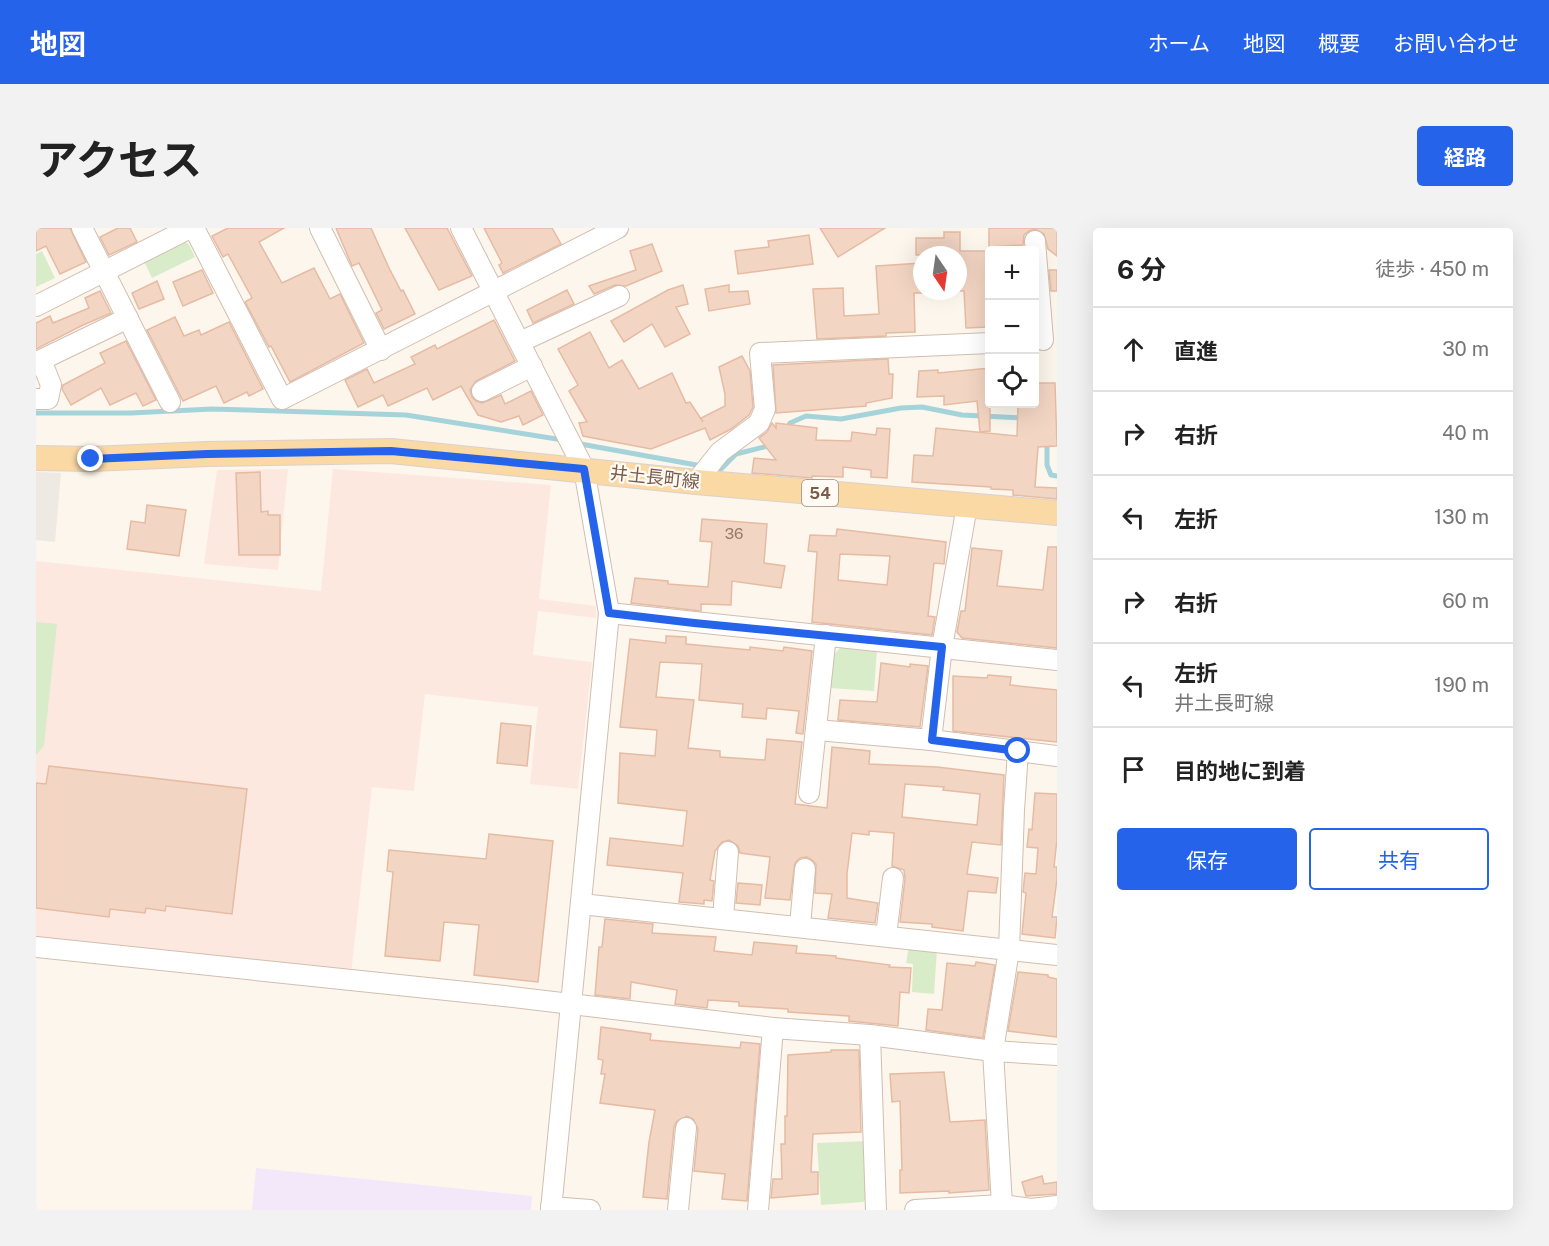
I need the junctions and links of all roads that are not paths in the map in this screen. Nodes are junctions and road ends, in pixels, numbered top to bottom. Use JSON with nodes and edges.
{"nodes":[{"id":1,"x":82,"y":228,"type":"edge"},
{"id":2,"x":192,"y":228,"type":"edge"},
{"id":3,"x":320,"y":228,"type":"edge"},
{"id":4,"x":461,"y":228,"type":"edge"},
{"id":5,"x":618,"y":228,"type":"edge"},
{"id":6,"x":1035,"y":241,"type":"dead end"},
{"id":7,"x":104,"y":272,"type":"junction"},
{"id":8,"x":494,"y":292,"type":"junction"},
{"id":9,"x":619,"y":296,"type":"dead end"},
{"id":10,"x":36,"y":306,"type":"edge"},
{"id":11,"x":128,"y":318,"type":"junction"},
{"id":12,"x":1045,"y":340,"type":"edge"},
{"id":13,"x":520,"y":342,"type":"junction"},
{"id":14,"x":985,"y":343,"type":"edge"},
{"id":15,"x":381,"y":351,"type":"junction"},
{"id":16,"x":532,"y":366,"type":"junction"},
{"id":17,"x":482,"y":391,"type":"dead end"},
{"id":18,"x":36,"y":399,"type":"edge"},
{"id":19,"x":170,"y":402,"type":"dead end"},
{"id":20,"x":36,"y":458,"type":"edge"},
{"id":21,"x":584,"y":469,"type":"junction"},
{"id":22,"x":698,"y":479,"type":"junction"},
{"id":23,"x":967,"y":506,"type":"junction"},
{"id":24,"x":1057,"y":513,"type":"edge"},
{"id":25,"x":609,"y":613,"type":"junction"},
{"id":26,"x":826,"y":635,"type":"junction"},
{"id":27,"x":942,"y":647,"type":"junction"},
{"id":28,"x":1057,"y":660,"type":"edge"},
{"id":29,"x":817,"y":730,"type":"junction"},
{"id":30,"x":932,"y":740,"type":"junction"},
{"id":31,"x":1018,"y":751,"type":"junction"},
{"id":32,"x":1057,"y":756,"type":"edge"},
{"id":33,"x":809,"y":794,"type":"dead end"},
{"id":34,"x":728,"y":852,"type":"dead end"},
{"id":35,"x":806,"y":869,"type":"dead end"},
{"id":36,"x":893,"y":878,"type":"dead end"},
{"id":37,"x":581,"y":904,"type":"junction"},
{"id":38,"x":723,"y":918,"type":"junction"},
{"id":39,"x":800,"y":926,"type":"junction"},
{"id":40,"x":886,"y":936,"type":"junction"},
{"id":41,"x":36,"y":947,"type":"edge"},
{"id":42,"x":1009,"y":950,"type":"junction"},
{"id":43,"x":1057,"y":955,"type":"edge"},
{"id":44,"x":570,"y":1005,"type":"junction"},
{"id":45,"x":773,"y":1028,"type":"junction"},
{"id":46,"x":870,"y":1035,"type":"junction"},
{"id":47,"x":993,"y":1051,"type":"junction"},
{"id":48,"x":1057,"y":1055,"type":"edge"},
{"id":49,"x":686,"y":1128,"type":"dead end"},
{"id":50,"x":1002,"y":1205,"type":"junction"},
{"id":51,"x":1057,"y":1206,"type":"edge"},
{"id":52,"x":551,"y":1208,"type":"edge"},
{"id":53,"x":590,"y":1210,"type":"edge"},
{"id":54,"x":678,"y":1210,"type":"edge"},
{"id":55,"x":758,"y":1210,"type":"edge"},
{"id":56,"x":876,"y":1210,"type":"edge"},
{"id":57,"x":915,"y":1210,"type":"edge"}],
"edges":[{"from":1,"to":7,"type":"street"},
{"from":2,"to":7,"type":"street"},
{"from":2,"to":15,"type":"street"},
{"from":3,"to":15,"type":"street"},
{"from":4,"to":8,"type":"street"},
{"from":5,"to":8,"type":"street"},
{"from":6,"to":12,"type":"street"},
{"from":7,"to":10,"type":"street"},
{"from":7,"to":11,"type":"street"},
{"from":8,"to":13,"type":"street"},
{"from":8,"to":15,"type":"street"},
{"from":9,"to":13,"type":"street"},
{"from":11,"to":18,"type":"street"},
{"from":11,"to":19,"type":"street"},
{"from":13,"to":16,"type":"street"},
{"from":14,"to":22,"type":"street"},
{"from":16,"to":17,"type":"street"},
{"from":16,"to":21,"type":"street"},
{"from":20,"to":21,"type":"main road","name":"井土長町線","number":"54"},
{"from":21,"to":22,"type":"main road","name":"井土長町線","number":"54"},
{"from":21,"to":25,"type":"street"},
{"from":22,"to":23,"type":"main road","name":"井土長町線","number":"54"},
{"from":23,"to":24,"type":"main road","name":"井土長町線","number":"54"},
{"from":23,"to":27,"type":"street"},
{"from":25,"to":26,"type":"street"},
{"from":25,"to":37,"type":"street"},
{"from":26,"to":27,"type":"street"},
{"from":26,"to":29,"type":"street"},
{"from":27,"to":28,"type":"street"},
{"from":27,"to":30,"type":"street"},
{"from":29,"to":30,"type":"street"},
{"from":29,"to":33,"type":"street"},
{"from":30,"to":31,"type":"street"},
{"from":31,"to":32,"type":"street"},
{"from":31,"to":42,"type":"street"},
{"from":34,"to":38,"type":"street"},
{"from":35,"to":39,"type":"street"},
{"from":36,"to":40,"type":"street"},
{"from":37,"to":38,"type":"street"},
{"from":37,"to":44,"type":"street"},
{"from":38,"to":39,"type":"street"},
{"from":39,"to":40,"type":"street"},
{"from":40,"to":42,"type":"street"},
{"from":41,"to":44,"type":"street"},
{"from":42,"to":43,"type":"street"},
{"from":42,"to":47,"type":"street"},
{"from":44,"to":45,"type":"street"},
{"from":44,"to":52,"type":"street"},
{"from":45,"to":46,"type":"street"},
{"from":45,"to":55,"type":"street"},
{"from":46,"to":47,"type":"street"},
{"from":46,"to":56,"type":"street"},
{"from":47,"to":48,"type":"street"},
{"from":47,"to":50,"type":"street"},
{"from":49,"to":54,"type":"street"},
{"from":50,"to":51,"type":"street"},
{"from":50,"to":57,"type":"street"},
{"from":52,"to":53,"type":"street"}]}
